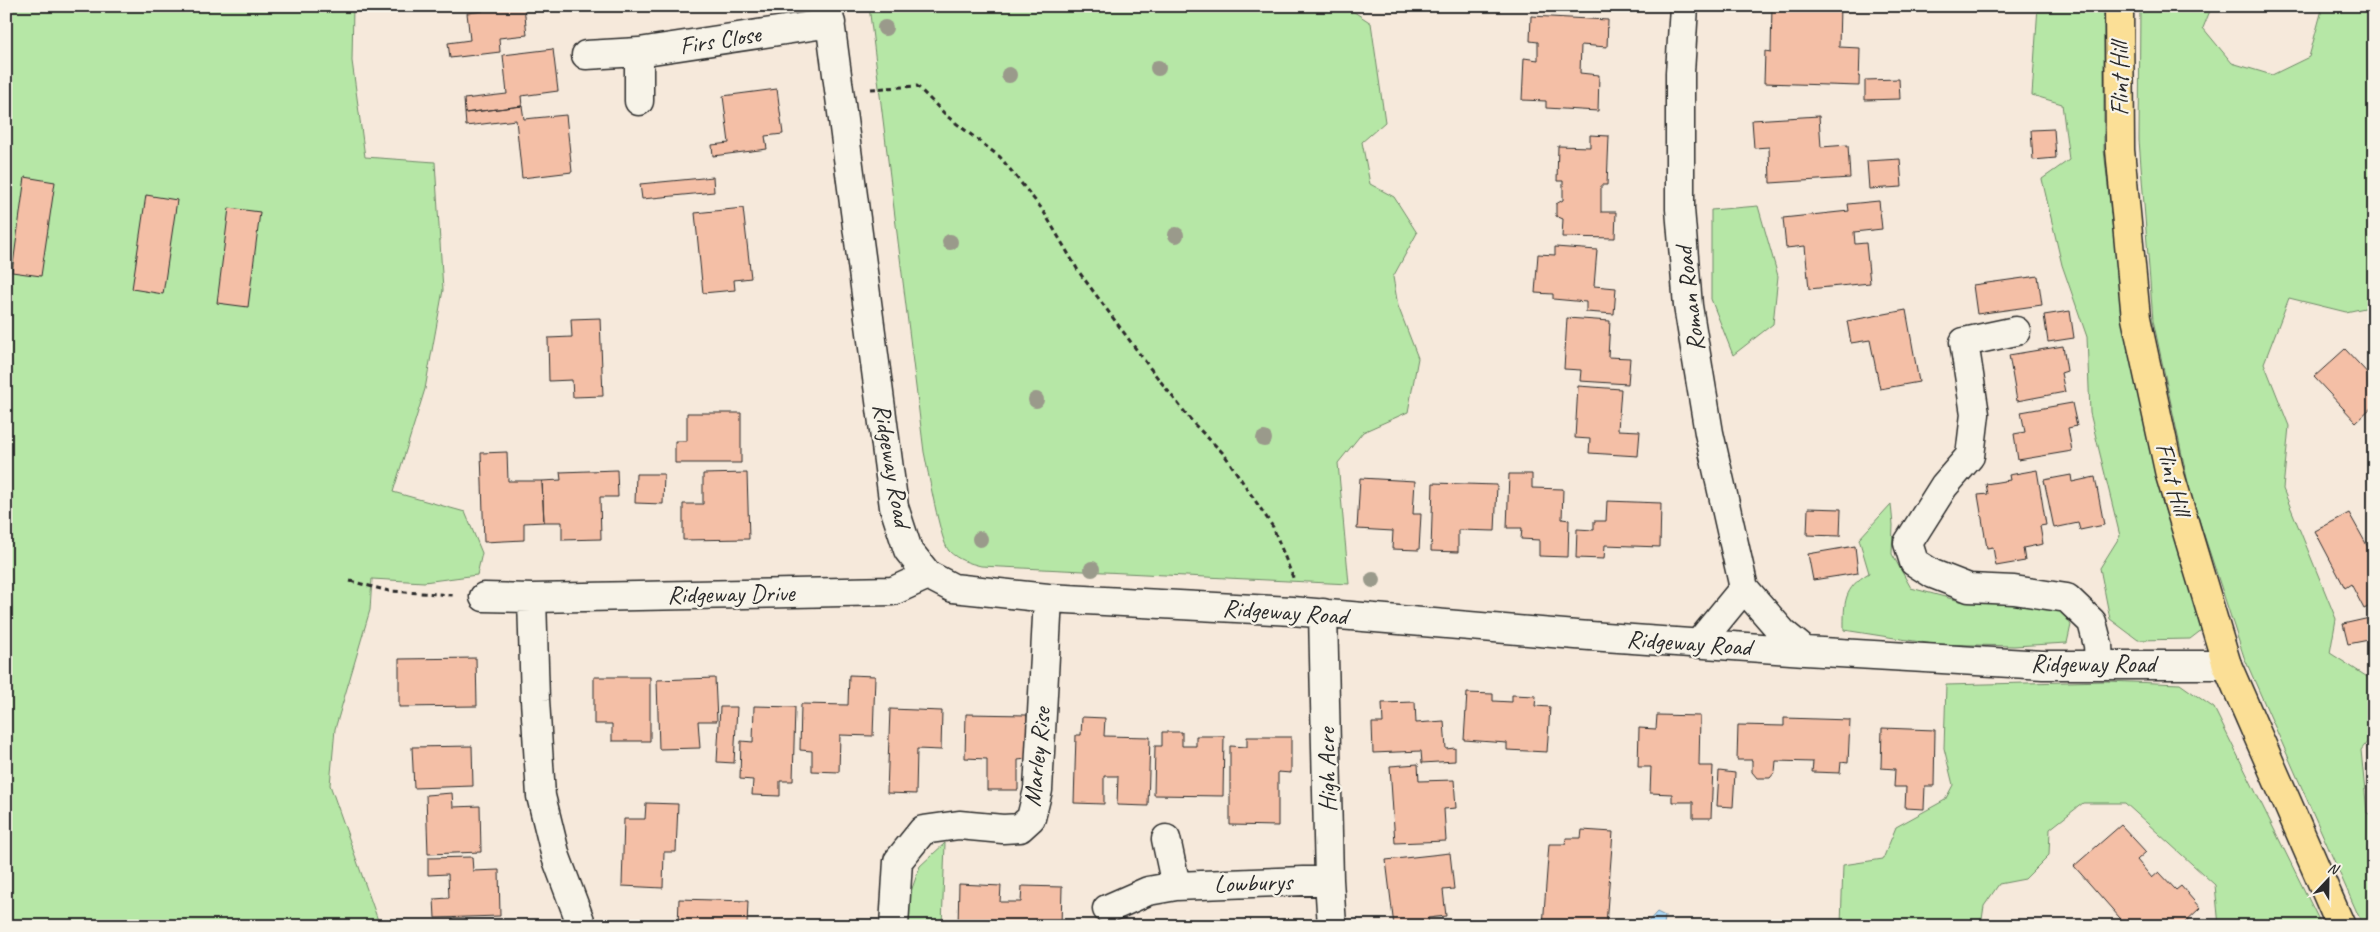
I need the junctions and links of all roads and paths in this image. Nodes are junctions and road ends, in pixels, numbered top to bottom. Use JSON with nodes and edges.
{"nodes":[{"id":1,"x":1684,"y":6,"type":"edge"},
{"id":2,"x":2120,"y":6,"type":"edge"},
{"id":3,"x":829,"y":15,"type":"edge"},
{"id":4,"x":639,"y":52,"type":"junction"},
{"id":5,"x":586,"y":55,"type":"dead end"},
{"id":6,"x":839,"y":92,"type":"junction"},
{"id":7,"x":639,"y":101,"type":"dead end"},
{"id":8,"x":2016,"y":331,"type":"dead end"},
{"id":9,"x":928,"y":575,"type":"junction"},
{"id":10,"x":350,"y":581,"type":"dead end"},
{"id":11,"x":1744,"y":588,"type":"junction"},
{"id":12,"x":484,"y":597,"type":"joint"},
{"id":13,"x":532,"y":598,"type":"junction"},
{"id":14,"x":1048,"y":598,"type":"junction"},
{"id":15,"x":1292,"y":611,"type":"junction"},
{"id":16,"x":1323,"y":613,"type":"junction"},
{"id":17,"x":1699,"y":643,"type":"junction"},
{"id":18,"x":1805,"y":651,"type":"junction"},
{"id":19,"x":2099,"y":663,"type":"junction"},
{"id":20,"x":2227,"y":665,"type":"junction"},
{"id":21,"x":1166,"y":839,"type":"dead end"},
{"id":22,"x":1329,"y":880,"type":"junction"},
{"id":23,"x":1176,"y":886,"type":"junction"},
{"id":24,"x":1107,"y":908,"type":"dead end"},
{"id":25,"x":582,"y":926,"type":"edge"},
{"id":26,"x":894,"y":926,"type":"edge"},
{"id":27,"x":1332,"y":926,"type":"edge"},
{"id":28,"x":2340,"y":926,"type":"edge"}],
"edges":[{"from":1,"to":11,"type":"street","name":"Roman Road"},
{"from":2,"to":20,"type":"main road","name":"Flint Hill"},
{"from":3,"to":4,"type":"street","name":"Firs Close"},
{"from":3,"to":6,"type":"street","name":"Ridgeway Road"},
{"from":4,"to":5,"type":"street","name":"Firs Close"},
{"from":4,"to":7,"type":"street"},
{"from":6,"to":9,"type":"street","name":"Ridgeway Road"},
{"from":6,"to":15,"type":"path"},
{"from":8,"to":19,"type":"street"},
{"from":9,"to":13,"type":"street","name":"Ridgeway Drive"},
{"from":9,"to":14,"type":"street","name":"Ridgeway Road"},
{"from":10,"to":12,"type":"path"},
{"from":11,"to":17,"type":"street"},
{"from":11,"to":18,"type":"street","name":"Roman Road"},
{"from":12,"to":13,"type":"street","name":"Ridgeway Drive"},
{"from":13,"to":25,"type":"street"},
{"from":14,"to":15,"type":"street","name":"Ridgeway Road"},
{"from":14,"to":26,"type":"street","name":"Marley Rise"},
{"from":15,"to":16,"type":"street","name":"Ridgeway Road"},
{"from":16,"to":17,"type":"street","name":"Ridgeway Road"},
{"from":16,"to":22,"type":"street","name":"High Acre"},
{"from":17,"to":18,"type":"street","name":"Ridgeway Road"},
{"from":18,"to":19,"type":"street","name":"Ridgeway Road"},
{"from":19,"to":20,"type":"street","name":"Ridgeway Road"},
{"from":20,"to":28,"type":"main road","name":"Flint Hill"},
{"from":21,"to":23,"type":"street"},
{"from":22,"to":23,"type":"street","name":"Lowburys"},
{"from":22,"to":27,"type":"street","name":"High Acre"},
{"from":23,"to":24,"type":"street","name":"Lowburys"}]}
